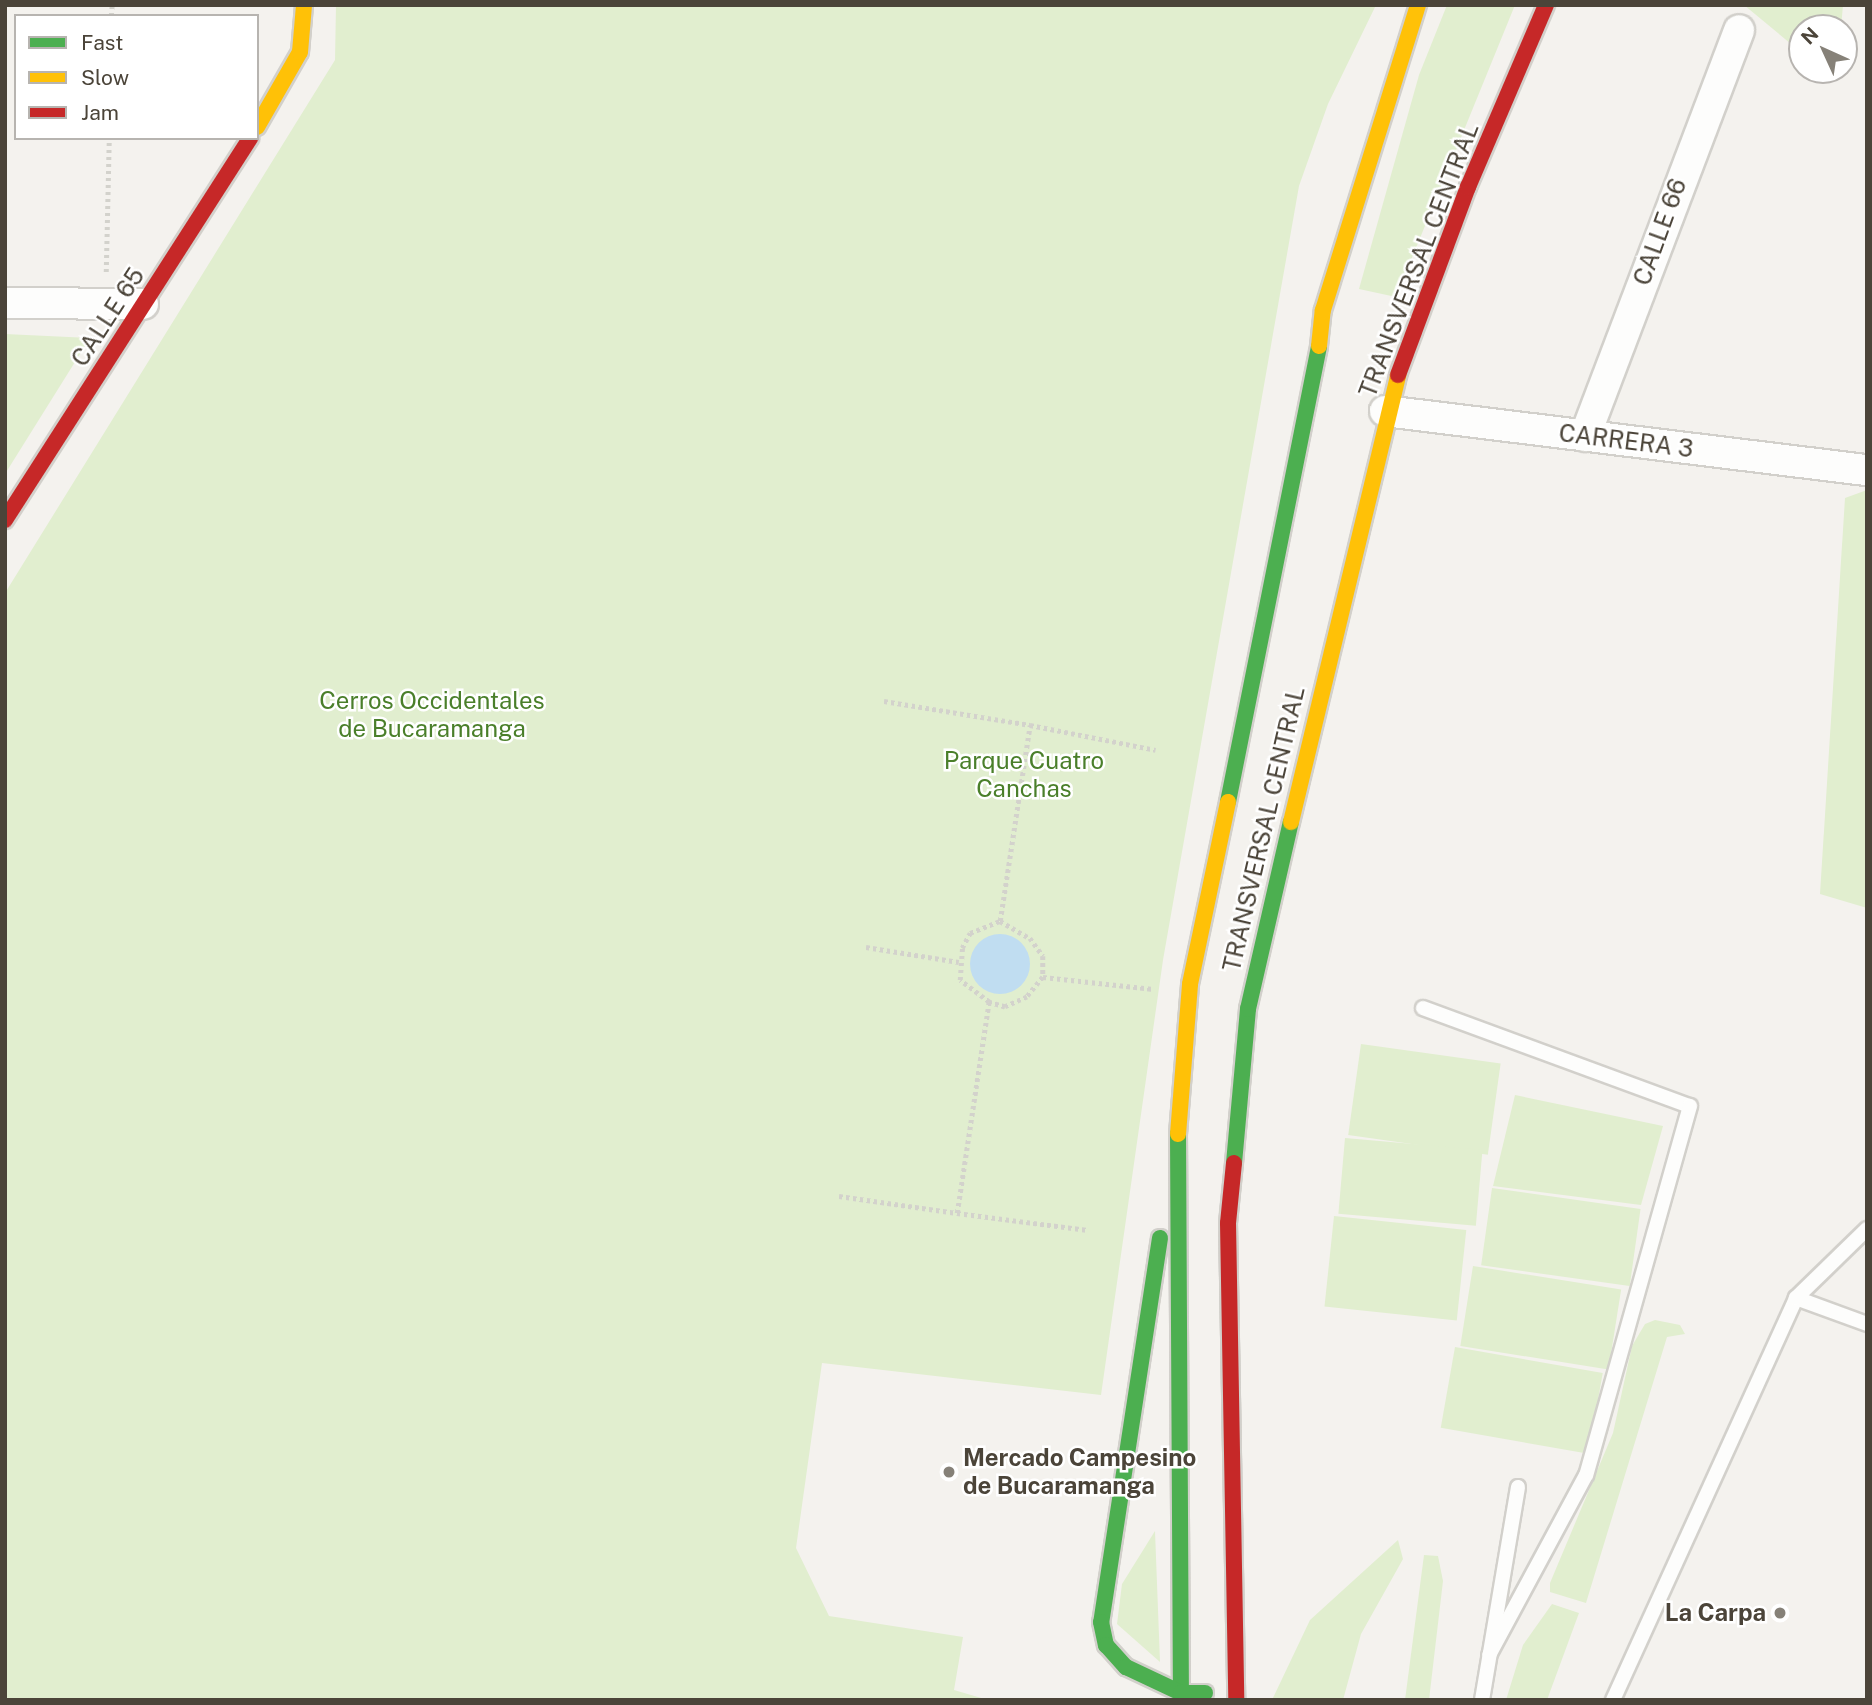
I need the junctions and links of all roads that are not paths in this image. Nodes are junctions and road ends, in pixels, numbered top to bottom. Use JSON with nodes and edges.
{"nodes":[{"id":1,"x":304,"y":5,"type":"edge"},
{"id":2,"x":1418,"y":5,"type":"edge"},
{"id":3,"x":1546,"y":5,"type":"edge"},
{"id":4,"x":1739,"y":30,"type":"dead end"},
{"id":5,"x":259,"y":124,"type":"edge"},
{"id":6,"x":249,"y":140,"type":"edge"},
{"id":7,"x":5,"y":303,"type":"edge"},
{"id":8,"x":143,"y":304,"type":"junction"},
{"id":9,"x":1385,"y":411,"type":"junction"},
{"id":10,"x":1585,"y":436,"type":"junction"},
{"id":11,"x":1867,"y":470,"type":"edge"},
{"id":12,"x":5,"y":520,"type":"edge"},
{"id":13,"x":1423,"y":1008,"type":"dead end"},
{"id":14,"x":1178,"y":1129,"type":"junction"},
{"id":15,"x":1867,"y":1229,"type":"edge"},
{"id":16,"x":1796,"y":1298,"type":"junction"},
{"id":17,"x":1867,"y":1324,"type":"edge"},
{"id":18,"x":1518,"y":1487,"type":"dead end"},
{"id":19,"x":1489,"y":1655,"type":"junction"},
{"id":20,"x":1235,"y":1696,"type":"edge"},
{"id":21,"x":1181,"y":1697,"type":"edge"},
{"id":22,"x":1482,"y":1700,"type":"edge"},
{"id":23,"x":1613,"y":1700,"type":"edge"}],
"edges":[{"from":1,"to":5,"type":"main road"},
{"from":2,"to":14,"type":"main road","name":"TRANSVERSAL CENTRAL"},
{"from":3,"to":9,"type":"main road","name":"TRANSVERSAL CENTRAL"},
{"from":4,"to":10,"type":"street","name":"CALLE 66"},
{"from":6,"to":8,"type":"main road","name":"CALLE 65"},
{"from":7,"to":8,"type":"street"},
{"from":8,"to":12,"type":"main road","name":"CALLE 65"},
{"from":9,"to":10,"type":"street","name":"CARRERA 3"},
{"from":9,"to":20,"type":"main road","name":"TRANSVERSAL CENTRAL"},
{"from":10,"to":11,"type":"street","name":"CARRERA 3"},
{"from":13,"to":19,"type":"lane"},
{"from":14,"to":21,"type":"main road","name":"TRANSVERSAL CENTRAL"},
{"from":14,"to":21,"type":"main road"},
{"from":15,"to":16,"type":"lane"},
{"from":16,"to":17,"type":"lane"},
{"from":16,"to":23,"type":"lane"},
{"from":18,"to":19,"type":"lane"},
{"from":19,"to":22,"type":"lane"},
{"from":20,"to":21,"type":"main road"}]}
